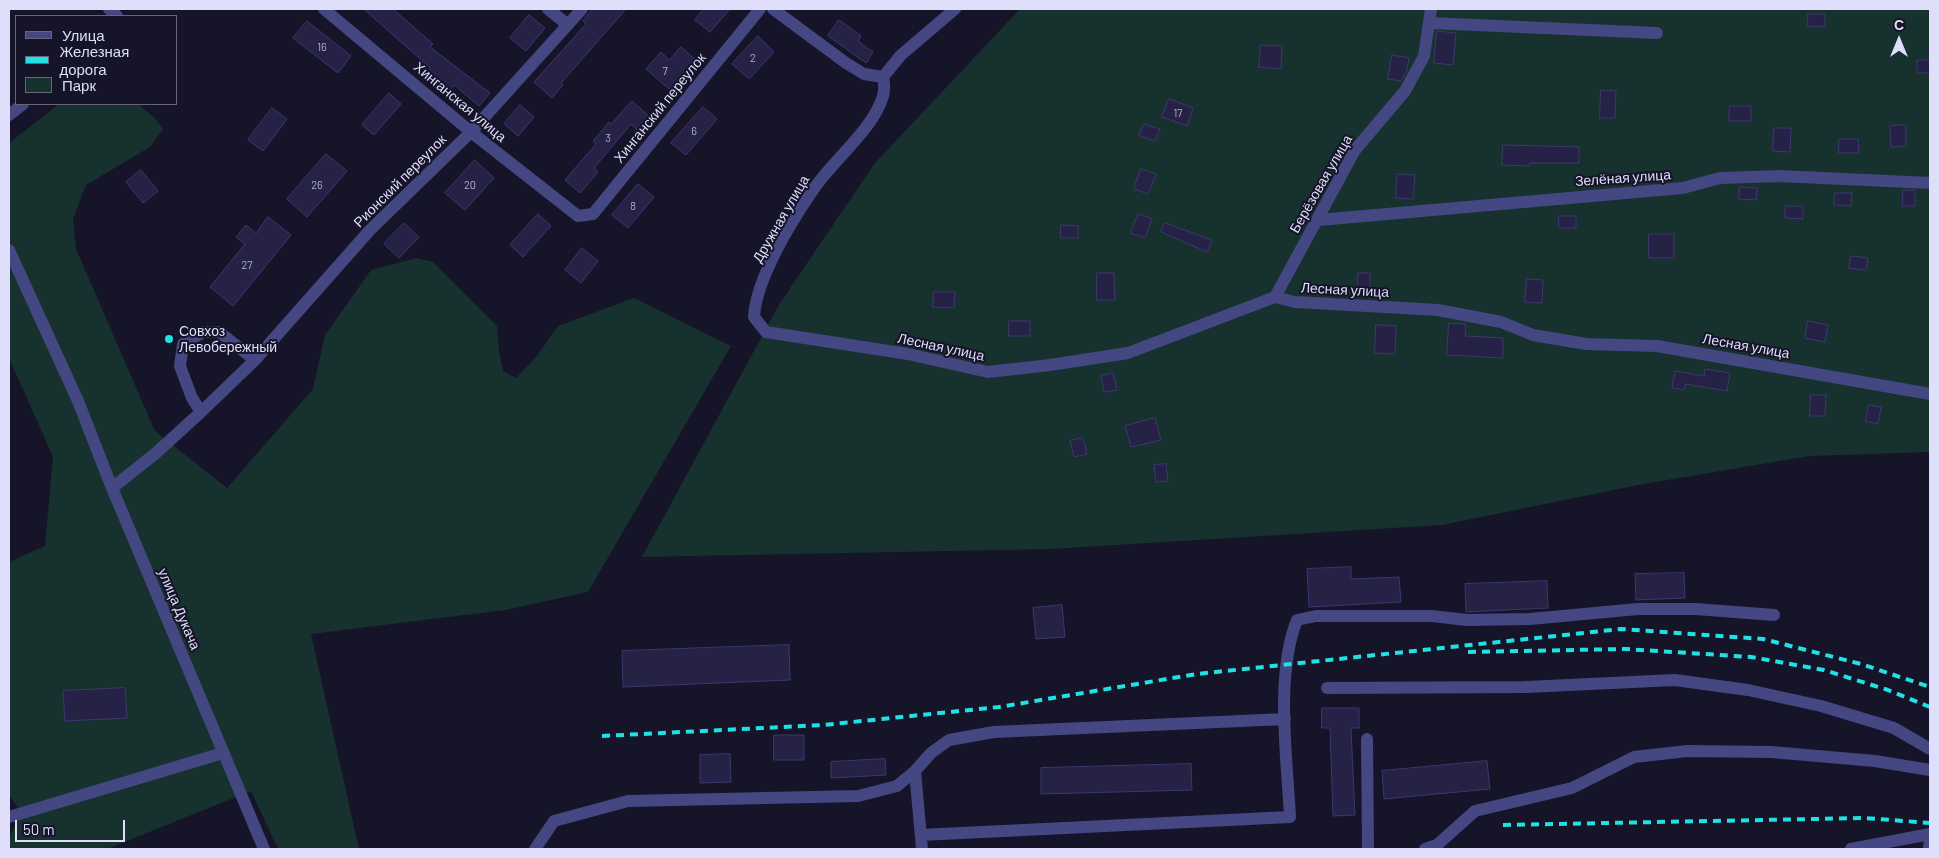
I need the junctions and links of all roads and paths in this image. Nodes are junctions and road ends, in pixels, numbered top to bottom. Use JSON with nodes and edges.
{"nodes":[{"id":1,"x":324,"y":9,"type":"edge"},
{"id":2,"x":548,"y":9,"type":"edge"},
{"id":3,"x":582,"y":9,"type":"edge"},
{"id":4,"x":760,"y":9,"type":"edge"},
{"id":5,"x":773,"y":9,"type":"edge"},
{"id":6,"x":955,"y":9,"type":"edge"},
{"id":7,"x":1431,"y":9,"type":"edge"},
{"id":8,"x":1430,"y":23,"type":"junction"},
{"id":9,"x":568,"y":25,"type":"junction"},
{"id":10,"x":1657,"y":34,"type":"dead end"},
{"id":11,"x":884,"y":77,"type":"junction"},
{"id":12,"x":22,"y":105,"type":"edge"},
{"id":13,"x":9,"y":115,"type":"edge"},
{"id":14,"x":471,"y":132,"type":"junction"},
{"id":15,"x":1930,"y":183,"type":"edge"},
{"id":16,"x":578,"y":216,"type":"joint"},
{"id":17,"x":1318,"y":220,"type":"junction"},
{"id":18,"x":9,"y":250,"type":"edge"},
{"id":19,"x":1275,"y":297,"type":"junction"},
{"id":20,"x":766,"y":332,"type":"joint"},
{"id":21,"x":255,"y":360,"type":"junction"},
{"id":22,"x":1930,"y":394,"type":"edge"},
{"id":23,"x":202,"y":412,"type":"junction"},
{"id":24,"x":112,"y":488,"type":"junction"},
{"id":25,"x":1774,"y":614,"type":"dead end"},
{"id":26,"x":1327,"y":688,"type":"dead end"},
{"id":27,"x":1285,"y":719,"type":"junction"},
{"id":28,"x":1367,"y":739,"type":"dead end"},
{"id":29,"x":1930,"y":748,"type":"edge"},
{"id":30,"x":223,"y":753,"type":"junction"},
{"id":31,"x":1930,"y":770,"type":"edge"},
{"id":32,"x":915,"y":771,"type":"junction"},
{"id":33,"x":9,"y":817,"type":"edge"},
{"id":34,"x":921,"y":835,"type":"junction"},
{"id":35,"x":1930,"y":835,"type":"edge"},
{"id":36,"x":264,"y":849,"type":"edge"},
{"id":37,"x":535,"y":849,"type":"edge"},
{"id":38,"x":922,"y":849,"type":"edge"},
{"id":39,"x":1368,"y":849,"type":"edge"},
{"id":40,"x":1425,"y":849,"type":"edge"},
{"id":41,"x":1851,"y":849,"type":"edge"},
{"id":42,"x":1929,"y":849,"type":"edge"}],
"edges":[{"from":1,"to":14,"type":"street","name":"Хинганская улица"},
{"from":2,"to":9,"type":"street"},
{"from":3,"to":9,"type":"street","name":"Рионский переулок"},
{"from":4,"to":16,"type":"street","name":"Хинганский переулок"},
{"from":5,"to":11,"type":"street"},
{"from":6,"to":11,"type":"street"},
{"from":7,"to":8,"type":"street","name":"Берёзовая улица"},
{"from":8,"to":10,"type":"street"},
{"from":8,"to":17,"type":"street","name":"Берёзовая улица"},
{"from":9,"to":14,"type":"street","name":"Рионский переулок"},
{"from":11,"to":20,"type":"street","name":"Дружная улица"},
{"from":12,"to":13,"type":"street"},
{"from":14,"to":16,"type":"street","name":"Хинганская улица"},
{"from":14,"to":21,"type":"street","name":"Рионский переулок"},
{"from":15,"to":17,"type":"street","name":"Зелёная улица"},
{"from":17,"to":19,"type":"street","name":"Берёзовая улица"},
{"from":18,"to":24,"type":"street","name":"улица Дукача"},
{"from":19,"to":20,"type":"street","name":"Лесная улица"},
{"from":19,"to":22,"type":"street","name":"Лесная улица"},
{"from":21,"to":23,"type":"street","name":"Рионский переулок"},
{"from":21,"to":23,"type":"street"},
{"from":23,"to":24,"type":"street"},
{"from":24,"to":30,"type":"street","name":"улица Дукача"},
{"from":25,"to":27,"type":"street"},
{"from":26,"to":29,"type":"street"},
{"from":27,"to":32,"type":"street"},
{"from":27,"to":34,"type":"street"},
{"from":28,"to":39,"type":"street"},
{"from":30,"to":33,"type":"street"},
{"from":30,"to":36,"type":"street","name":"улица Дукача"},
{"from":31,"to":40,"type":"street"},
{"from":32,"to":34,"type":"street"},
{"from":32,"to":37,"type":"street"},
{"from":34,"to":38,"type":"street"},
{"from":35,"to":41,"type":"street"},
{"from":35,"to":42,"type":"street"}]}
